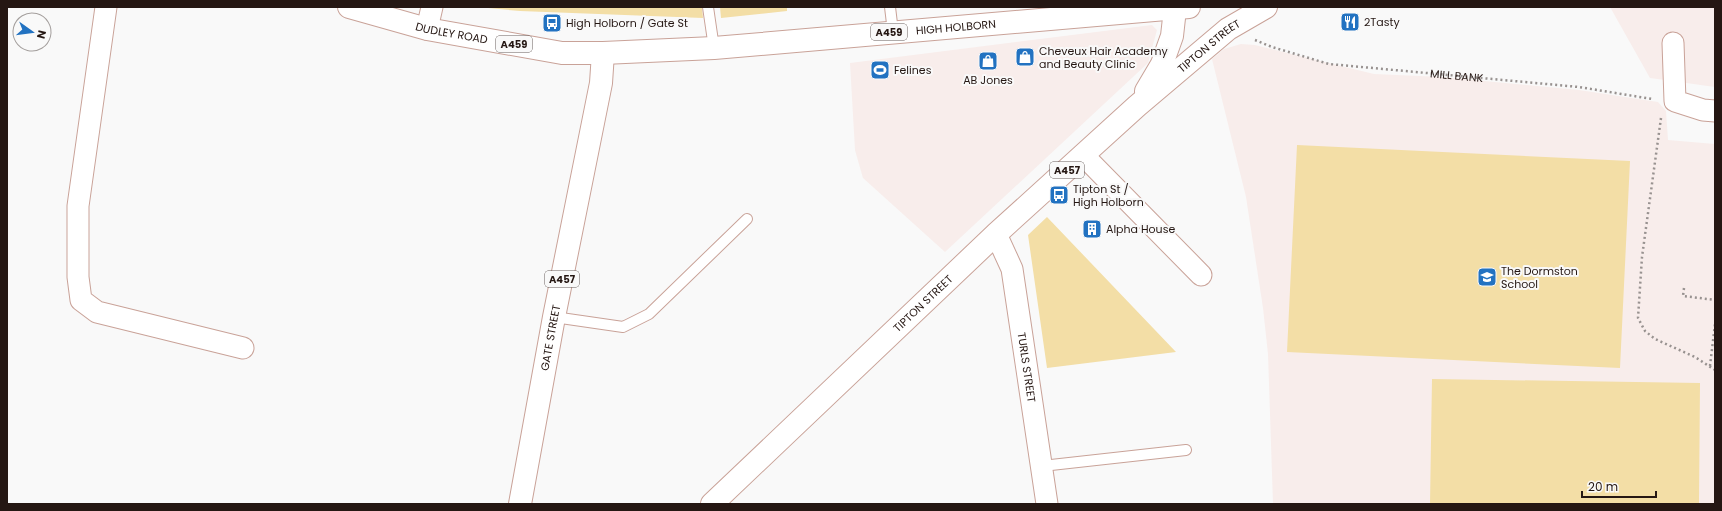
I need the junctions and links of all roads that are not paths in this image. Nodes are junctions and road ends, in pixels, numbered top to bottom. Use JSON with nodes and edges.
{"nodes":[{"id":1,"x":106,"y":7,"type":"edge"},
{"id":2,"x":349,"y":7,"type":"edge"},
{"id":3,"x":432,"y":7,"type":"edge"},
{"id":4,"x":708,"y":7,"type":"edge"},
{"id":5,"x":890,"y":7,"type":"edge"},
{"id":6,"x":1266,"y":7,"type":"edge"},
{"id":7,"x":1182,"y":8,"type":"edge"},
{"id":8,"x":427,"y":29,"type":"junction"},
{"id":9,"x":893,"y":32,"type":"junction"},
{"id":10,"x":1673,"y":44,"type":"dead end"},
{"id":11,"x":714,"y":48,"type":"junction"},
{"id":12,"x":603,"y":53,"type":"junction"},
{"id":13,"x":1137,"y":106,"type":"junction"},
{"id":14,"x":1715,"y":111,"type":"edge"},
{"id":15,"x":1083,"y":155,"type":"junction"},
{"id":16,"x":747,"y":220,"type":"dead end"},
{"id":17,"x":996,"y":234,"type":"junction"},
{"id":18,"x":1201,"y":275,"type":"dead end"},
{"id":19,"x":554,"y":317,"type":"junction"},
{"id":20,"x":243,"y":348,"type":"dead end"},
{"id":21,"x":1186,"y":450,"type":"dead end"},
{"id":22,"x":1042,"y":466,"type":"junction"},
{"id":23,"x":520,"y":504,"type":"edge"},
{"id":24,"x":712,"y":504,"type":"edge"},
{"id":25,"x":1047,"y":504,"type":"edge"}],
"edges":[{"from":1,"to":20,"type":"street"},
{"from":2,"to":8,"type":"main road","name":"DUDLEY ROAD","number":"A459"},
{"from":3,"to":8,"type":"street"},
{"from":4,"to":11,"type":"lane"},
{"from":5,"to":9,"type":"lane"},
{"from":6,"to":13,"type":"main road","name":"TIPTON STREET","number":"A457"},
{"from":7,"to":9,"type":"main road","name":"HIGH HOLBORN","number":"A459"},
{"from":7,"to":13,"type":"main road","name":"TIPTON STREET","number":"A457"},
{"from":8,"to":12,"type":"main road","name":"DUDLEY ROAD","number":"A459"},
{"from":9,"to":11,"type":"main road","name":"HIGH HOLBORN","number":"A459"},
{"from":10,"to":14,"type":"street"},
{"from":11,"to":12,"type":"main road","name":"HIGH HOLBORN","number":"A459"},
{"from":12,"to":19,"type":"main road","name":"GATE STREET","number":"A457"},
{"from":13,"to":15,"type":"main road","name":"TIPTON STREET","number":"A457"},
{"from":15,"to":17,"type":"main road","name":"TIPTON STREET","number":"A457"},
{"from":15,"to":18,"type":"street"},
{"from":16,"to":19,"type":"lane"},
{"from":17,"to":22,"type":"street","name":"TURLS STREET"},
{"from":17,"to":24,"type":"main road","name":"TIPTON STREET","number":"A457"},
{"from":19,"to":23,"type":"main road","name":"GATE STREET","number":"A457"},
{"from":21,"to":22,"type":"lane"},
{"from":22,"to":25,"type":"street","name":"TURLS STREET"}]}
